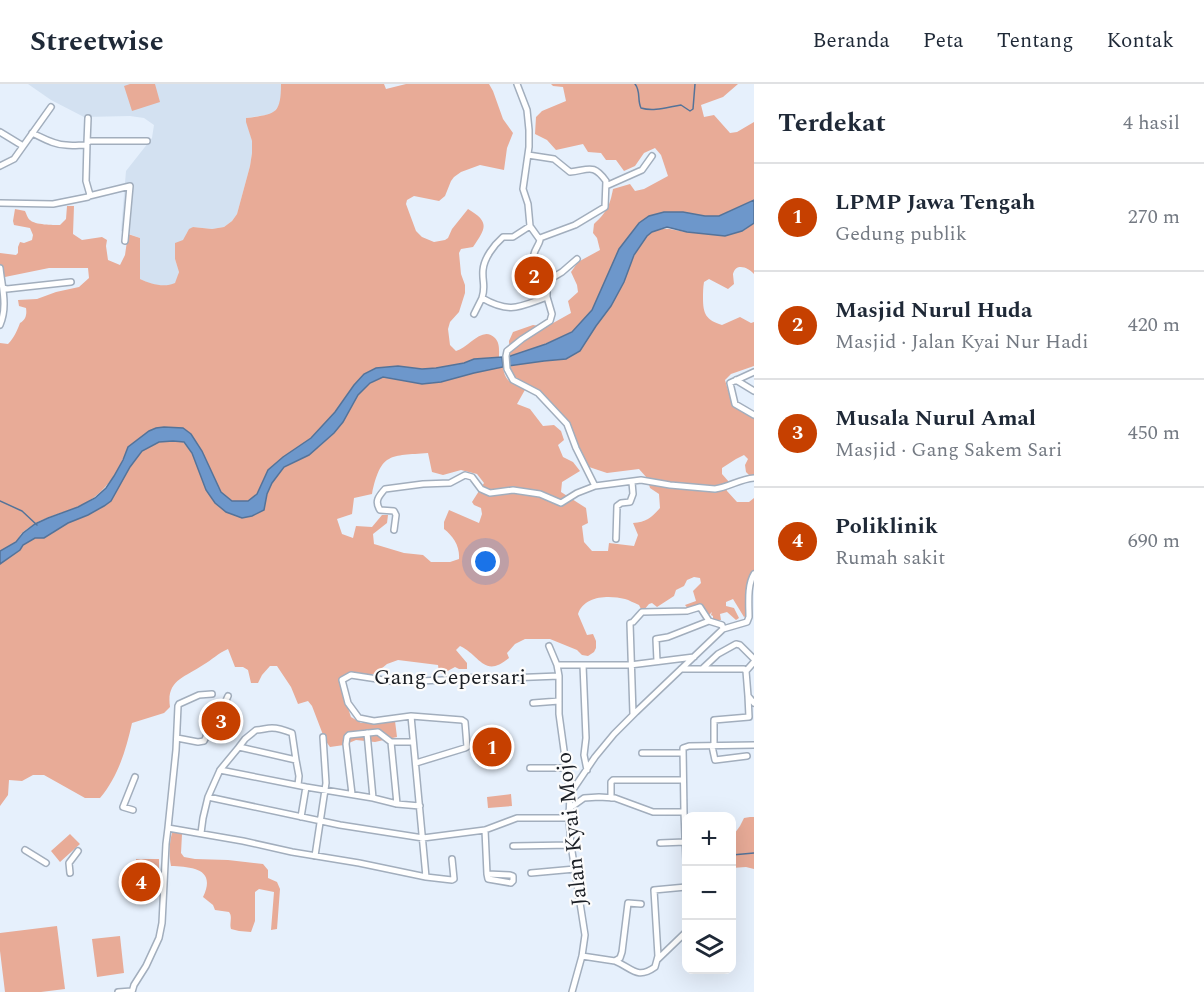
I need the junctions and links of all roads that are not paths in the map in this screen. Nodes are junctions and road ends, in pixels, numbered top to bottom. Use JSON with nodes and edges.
{"nodes":[{"id":1,"x":517,"y":84,"type":"edge"},
{"id":2,"x":51,"y":107,"type":"dead end"},
{"id":3,"x":88,"y":118,"type":"dead end"},
{"id":4,"x":0,"y":132,"type":"edge"},
{"id":5,"x":32,"y":133,"type":"junction"},
{"id":6,"x":147,"y":141,"type":"dead end"},
{"id":7,"x":86,"y":144,"type":"junction"},
{"id":8,"x":23,"y":146,"type":"junction"},
{"id":9,"x":528,"y":156,"type":"junction"},
{"id":10,"x":652,"y":156,"type":"dead end"},
{"id":11,"x":0,"y":166,"type":"edge"},
{"id":12,"x":606,"y":186,"type":"junction"},
{"id":13,"x":89,"y":196,"type":"junction"},
{"id":14,"x":0,"y":203,"type":"edge"},
{"id":15,"x":530,"y":226,"type":"junction"},
{"id":16,"x":540,"y":238,"type":"junction"},
{"id":17,"x":125,"y":241,"type":"dead end"},
{"id":18,"x":577,"y":259,"type":"dead end"},
{"id":19,"x":0,"y":268,"type":"edge"},
{"id":20,"x":547,"y":281,"type":"junction"},
{"id":21,"x":71,"y":282,"type":"dead end"},
{"id":22,"x":3,"y":288,"type":"junction"},
{"id":23,"x":547,"y":297,"type":"junction"},
{"id":24,"x":482,"y":298,"type":"junction"},
{"id":25,"x":474,"y":314,"type":"dead end"},
{"id":26,"x":0,"y":325,"type":"edge"},
{"id":27,"x":754,"y":372,"type":"edge"},
{"id":28,"x":736,"y":380,"type":"junction"},
{"id":29,"x":754,"y":391,"type":"edge"},
{"id":30,"x":754,"y":415,"type":"edge"},
{"id":31,"x":754,"y":478,"type":"edge"},
{"id":32,"x":632,"y":482,"type":"junction"},
{"id":33,"x":595,"y":486,"type":"junction"},
{"id":34,"x":394,"y":530,"type":"dead end"},
{"id":35,"x":616,"y":539,"type":"dead end"},
{"id":36,"x":754,"y":574,"type":"edge"},
{"id":37,"x":709,"y":621,"type":"junction"},
{"id":38,"x":723,"y":629,"type":"junction"},
{"id":39,"x":549,"y":646,"type":"dead end"},
{"id":40,"x":694,"y":657,"type":"junction"},
{"id":41,"x":657,"y":661,"type":"junction"},
{"id":42,"x":754,"y":661,"type":"edge"},
{"id":43,"x":556,"y":665,"type":"junction"},
{"id":44,"x":583,"y":665,"type":"junction"},
{"id":45,"x":630,"y":665,"type":"junction"},
{"id":46,"x":681,"y":669,"type":"junction"},
{"id":47,"x":702,"y":669,"type":"junction"},
{"id":48,"x":746,"y":671,"type":"junction"},
{"id":49,"x":559,"y":676,"type":"junction"},
{"id":50,"x":212,"y":694,"type":"dead end"},
{"id":51,"x":228,"y":696,"type":"dead end"},
{"id":52,"x":748,"y":696,"type":"junction"},
{"id":53,"x":559,"y":701,"type":"junction"},
{"id":54,"x":533,"y":703,"type":"dead end"},
{"id":55,"x":754,"y":703,"type":"edge"},
{"id":56,"x":633,"y":714,"type":"junction"},
{"id":57,"x":411,"y":717,"type":"junction"},
{"id":58,"x":752,"y":717,"type":"edge"},
{"id":59,"x":367,"y":733,"type":"junction"},
{"id":60,"x":323,"y":737,"type":"dead end"},
{"id":61,"x":177,"y":738,"type":"junction"},
{"id":62,"x":391,"y":741,"type":"junction"},
{"id":63,"x":413,"y":742,"type":"junction"},
{"id":64,"x":754,"y":745,"type":"edge"},
{"id":65,"x":713,"y":746,"type":"junction"},
{"id":66,"x":239,"y":747,"type":"junction"},
{"id":67,"x":642,"y":753,"type":"dead end"},
{"id":68,"x":683,"y":753,"type":"junction"},
{"id":69,"x":747,"y":756,"type":"dead end"},
{"id":70,"x":296,"y":760,"type":"junction"},
{"id":71,"x":416,"y":763,"type":"junction"},
{"id":72,"x":530,"y":768,"type":"dead end"},
{"id":73,"x":566,"y":768,"type":"junction"},
{"id":74,"x":220,"y":770,"type":"junction"},
{"id":75,"x":587,"y":770,"type":"junction"},
{"id":76,"x":135,"y":777,"type":"dead end"},
{"id":77,"x":683,"y":780,"type":"junction"},
{"id":78,"x":298,"y":786,"type":"junction"},
{"id":79,"x":306,"y":787,"type":"junction"},
{"id":80,"x":326,"y":791,"type":"junction"},
{"id":81,"x":352,"y":794,"type":"junction"},
{"id":82,"x":570,"y":794,"type":"junction"},
{"id":83,"x":208,"y":797,"type":"junction"},
{"id":84,"x":374,"y":798,"type":"junction"},
{"id":85,"x":611,"y":798,"type":"junction"},
{"id":86,"x":397,"y":804,"type":"junction"},
{"id":87,"x":420,"y":806,"type":"junction"},
{"id":88,"x":570,"y":808,"type":"junction"},
{"id":89,"x":133,"y":810,"type":"dead end"},
{"id":90,"x":682,"y":812,"type":"edge"},
{"id":91,"x":684,"y":812,"type":"edge"},
{"id":92,"x":301,"y":817,"type":"junction"},
{"id":93,"x":569,"y":818,"type":"junction"},
{"id":94,"x":321,"y":821,"type":"junction"},
{"id":95,"x":168,"y":828,"type":"junction"},
{"id":96,"x":484,"y":830,"type":"junction"},
{"id":97,"x":201,"y":833,"type":"junction"},
{"id":98,"x":423,"y":838,"type":"junction"},
{"id":99,"x":682,"y":842,"type":"edge"},
{"id":100,"x":660,"y":843,"type":"dead end"},
{"id":101,"x":572,"y":845,"type":"junction"},
{"id":102,"x":513,"y":846,"type":"dead end"},
{"id":103,"x":25,"y":850,"type":"dead end"},
{"id":104,"x":78,"y":851,"type":"dead end"},
{"id":105,"x":315,"y":856,"type":"junction"},
{"id":106,"x":452,"y":859,"type":"dead end"},
{"id":107,"x":46,"y":862,"type":"dead end"},
{"id":108,"x":575,"y":869,"type":"junction"},
{"id":109,"x":70,"y":873,"type":"dead end"},
{"id":110,"x":531,"y":873,"type":"dead end"},
{"id":111,"x":488,"y":874,"type":"dead end"},
{"id":112,"x":426,"y":877,"type":"junction"},
{"id":113,"x":682,"y":887,"type":"edge"},
{"id":114,"x":641,"y":904,"type":"dead end"},
{"id":115,"x":682,"y":937,"type":"edge"},
{"id":116,"x":582,"y":956,"type":"junction"},
{"id":117,"x":658,"y":959,"type":"junction"},
{"id":118,"x":615,"y":961,"type":"junction"},
{"id":119,"x":132,"y":991,"type":"edge"},
{"id":120,"x":118,"y":992,"type":"edge"},
{"id":121,"x":572,"y":992,"type":"edge"}],
"edges":[{"from":1,"to":9,"type":"street"},
{"from":2,"to":5,"type":"street"},
{"from":3,"to":7,"type":"street"},
{"from":4,"to":8,"type":"street"},
{"from":5,"to":7,"type":"street"},
{"from":5,"to":8,"type":"street"},
{"from":6,"to":7,"type":"street"},
{"from":7,"to":13,"type":"street"},
{"from":8,"to":11,"type":"street"},
{"from":9,"to":12,"type":"street"},
{"from":9,"to":15,"type":"street"},
{"from":10,"to":12,"type":"street"},
{"from":12,"to":16,"type":"street"},
{"from":13,"to":14,"type":"street"},
{"from":13,"to":17,"type":"street"},
{"from":15,"to":16,"type":"street"},
{"from":15,"to":24,"type":"street"},
{"from":16,"to":20,"type":"street"},
{"from":18,"to":20,"type":"street"},
{"from":19,"to":22,"type":"street"},
{"from":20,"to":23,"type":"street"},
{"from":21,"to":22,"type":"street"},
{"from":22,"to":26,"type":"street"},
{"from":23,"to":24,"type":"street"},
{"from":23,"to":33,"type":"street"},
{"from":24,"to":25,"type":"street"},
{"from":27,"to":28,"type":"street"},
{"from":28,"to":29,"type":"street"},
{"from":28,"to":30,"type":"street"},
{"from":31,"to":32,"type":"street"},
{"from":32,"to":33,"type":"street"},
{"from":32,"to":35,"type":"street"},
{"from":33,"to":34,"type":"street"},
{"from":36,"to":38,"type":"street"},
{"from":37,"to":38,"type":"street"},
{"from":37,"to":41,"type":"street"},
{"from":37,"to":45,"type":"street"},
{"from":38,"to":40,"type":"street"},
{"from":39,"to":43,"type":"street","name":"Jalan Kyai Mojo"},
{"from":40,"to":41,"type":"street"},
{"from":40,"to":46,"type":"street"},
{"from":41,"to":45,"type":"street"},
{"from":42,"to":47,"type":"street"},
{"from":42,"to":48,"type":"street"},
{"from":43,"to":44,"type":"street"},
{"from":43,"to":49,"type":"street","name":"Jalan Kyai Mojo"},
{"from":44,"to":45,"type":"street"},
{"from":44,"to":75,"type":"street"},
{"from":45,"to":56,"type":"street"},
{"from":46,"to":47,"type":"street"},
{"from":46,"to":56,"type":"street"},
{"from":47,"to":48,"type":"street"},
{"from":48,"to":52,"type":"street"},
{"from":49,"to":53,"type":"street","name":"Jalan Kyai Mojo"},
{"from":49,"to":57,"type":"street","name":"Gang Cepersari"},
{"from":50,"to":61,"type":"street"},
{"from":51,"to":61,"type":"street"},
{"from":52,"to":55,"type":"street"},
{"from":52,"to":58,"type":"street"},
{"from":53,"to":54,"type":"street"},
{"from":53,"to":73,"type":"street","name":"Jalan Kyai Mojo"},
{"from":56,"to":75,"type":"street"},
{"from":57,"to":63,"type":"street"},
{"from":57,"to":71,"type":"street"},
{"from":58,"to":65,"type":"street"},
{"from":59,"to":62,"type":"street"},
{"from":59,"to":81,"type":"street"},
{"from":59,"to":84,"type":"street"},
{"from":60,"to":80,"type":"street"},
{"from":61,"to":95,"type":"street"},
{"from":62,"to":63,"type":"street"},
{"from":62,"to":86,"type":"street"},
{"from":63,"to":71,"type":"street"},
{"from":64,"to":65,"type":"street"},
{"from":65,"to":68,"type":"street"},
{"from":65,"to":69,"type":"street"},
{"from":66,"to":70,"type":"street"},
{"from":66,"to":70,"type":"street"},
{"from":66,"to":74,"type":"street"},
{"from":67,"to":68,"type":"street"},
{"from":68,"to":77,"type":"street"},
{"from":70,"to":78,"type":"street"},
{"from":71,"to":87,"type":"street"},
{"from":72,"to":73,"type":"street"},
{"from":73,"to":82,"type":"street","name":"Jalan Kyai Mojo"},
{"from":74,"to":78,"type":"street"},
{"from":74,"to":83,"type":"street"},
{"from":75,"to":82,"type":"street"},
{"from":76,"to":89,"type":"street"},
{"from":77,"to":85,"type":"street"},
{"from":77,"to":91,"type":"street"},
{"from":78,"to":79,"type":"street"},
{"from":79,"to":80,"type":"street"},
{"from":79,"to":92,"type":"street"},
{"from":80,"to":81,"type":"street"},
{"from":80,"to":94,"type":"street"},
{"from":81,"to":84,"type":"street"},
{"from":82,"to":88,"type":"street","name":"Jalan Kyai Mojo"},
{"from":83,"to":92,"type":"street"},
{"from":83,"to":97,"type":"street"},
{"from":84,"to":86,"type":"street"},
{"from":85,"to":88,"type":"street"},
{"from":85,"to":90,"type":"street"},
{"from":86,"to":87,"type":"street"},
{"from":87,"to":98,"type":"street"},
{"from":88,"to":93,"type":"street","name":"Jalan Kyai Mojo"},
{"from":92,"to":94,"type":"street"},
{"from":93,"to":96,"type":"street"},
{"from":93,"to":101,"type":"street","name":"Jalan Kyai Mojo"},
{"from":94,"to":98,"type":"street"},
{"from":94,"to":105,"type":"street"},
{"from":95,"to":97,"type":"street"},
{"from":95,"to":119,"type":"street"},
{"from":96,"to":98,"type":"street"},
{"from":96,"to":111,"type":"street"},
{"from":97,"to":105,"type":"street"},
{"from":98,"to":112,"type":"street"},
{"from":99,"to":100,"type":"street"},
{"from":101,"to":102,"type":"street"},
{"from":101,"to":108,"type":"street","name":"Jalan Kyai Mojo"},
{"from":103,"to":107,"type":"street"},
{"from":104,"to":109,"type":"street"},
{"from":105,"to":112,"type":"street"},
{"from":106,"to":112,"type":"street"},
{"from":108,"to":110,"type":"street"},
{"from":108,"to":116,"type":"street","name":"Jalan Kyai Mojo"},
{"from":113,"to":117,"type":"street"},
{"from":114,"to":118,"type":"street"},
{"from":115,"to":117,"type":"street"},
{"from":116,"to":118,"type":"street"},
{"from":116,"to":121,"type":"street","name":"Jalan Kyai Mojo"},
{"from":117,"to":118,"type":"street"},
{"from":119,"to":120,"type":"street"}]}
